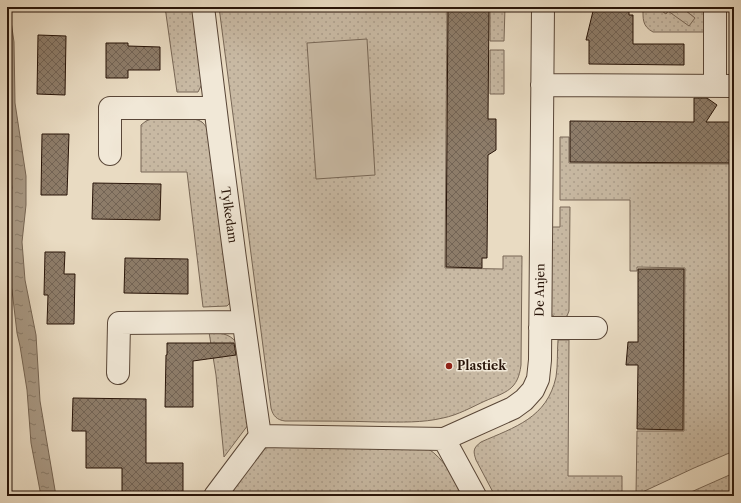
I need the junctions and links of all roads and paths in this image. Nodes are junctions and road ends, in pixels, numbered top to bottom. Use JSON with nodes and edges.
{"nodes":[{"id":1,"x":204,"y":7,"type":"edge"},
{"id":2,"x":543,"y":7,"type":"edge"},
{"id":3,"x":715,"y":7,"type":"edge"},
{"id":4,"x":542,"y":85,"type":"junction"},
{"id":5,"x":724,"y":86,"type":"edge"},
{"id":6,"x":215,"y":108,"type":"junction"},
{"id":7,"x":110,"y":154,"type":"dead end"},
{"id":8,"x":243,"y":322,"type":"junction"},
{"id":9,"x":540,"y":328,"type":"junction"},
{"id":10,"x":596,"y":328,"type":"dead end"},
{"id":11,"x":118,"y":373,"type":"dead end"},
{"id":12,"x":260,"y":436,"type":"junction"},
{"id":13,"x":444,"y":439,"type":"junction"},
{"id":14,"x":216,"y":496,"type":"edge"},
{"id":15,"x":475,"y":496,"type":"edge"}],
"edges":[{"from":1,"to":6,"type":"street","name":"Tylkedam"},
{"from":2,"to":4,"type":"street","name":"De Anjen"},
{"from":3,"to":5,"type":"street"},
{"from":4,"to":5,"type":"street"},
{"from":4,"to":9,"type":"street","name":"De Anjen"},
{"from":6,"to":7,"type":"street"},
{"from":6,"to":8,"type":"street","name":"Tylkedam"},
{"from":8,"to":11,"type":"street"},
{"from":8,"to":12,"type":"street","name":"Tylkedam"},
{"from":9,"to":10,"type":"street"},
{"from":9,"to":13,"type":"street","name":"De Anjen"},
{"from":12,"to":13,"type":"street"},
{"from":12,"to":14,"type":"street"},
{"from":13,"to":15,"type":"street"}]}
